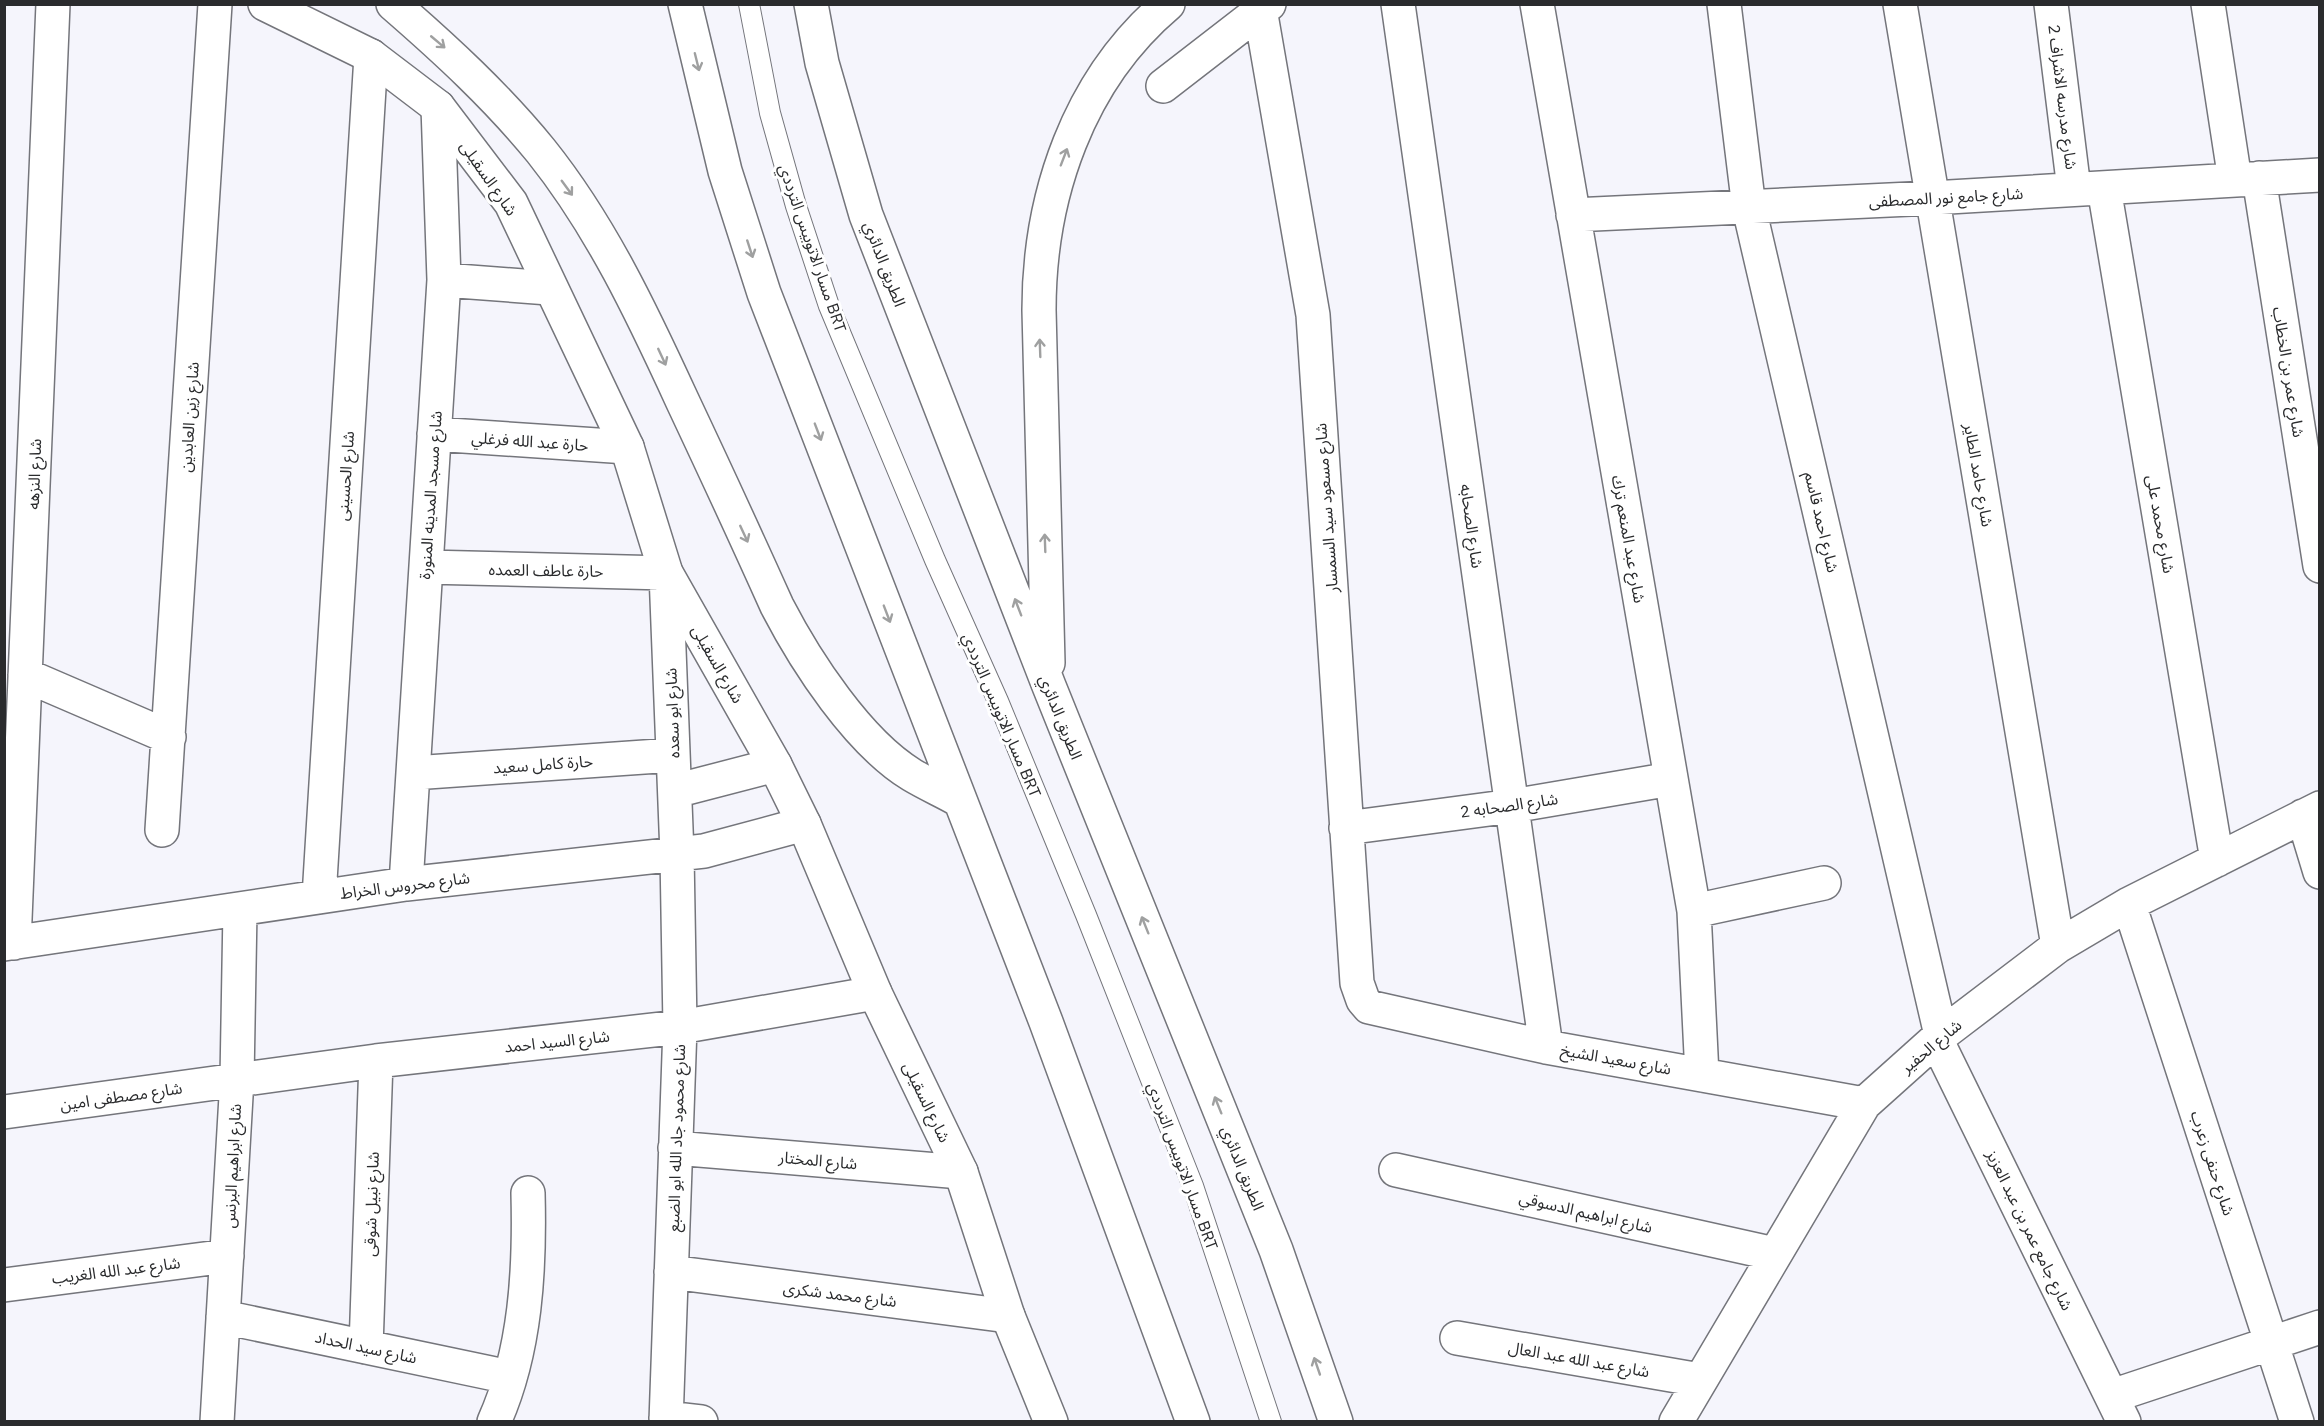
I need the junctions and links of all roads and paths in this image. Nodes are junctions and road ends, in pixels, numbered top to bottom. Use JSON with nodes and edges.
{"nodes":[{"id":1,"x":53,"y":4,"type":"edge"},
{"id":2,"x":214,"y":4,"type":"edge"},
{"id":3,"x":265,"y":4,"type":"edge"},
{"id":4,"x":393,"y":4,"type":"edge"},
{"id":5,"x":685,"y":4,"type":"edge"},
{"id":6,"x":749,"y":4,"type":"edge"},
{"id":7,"x":811,"y":4,"type":"edge"},
{"id":8,"x":1168,"y":4,"type":"edge"},
{"id":9,"x":1398,"y":4,"type":"edge"},
{"id":10,"x":1537,"y":4,"type":"edge"},
{"id":11,"x":1724,"y":4,"type":"edge"},
{"id":12,"x":1900,"y":4,"type":"edge"},
{"id":13,"x":2051,"y":4,"type":"edge"},
{"id":14,"x":2208,"y":4,"type":"edge"},
{"id":15,"x":1265,"y":7,"type":"edge"},
{"id":16,"x":371,"y":56,"type":"junction"},
{"id":17,"x":1163,"y":86,"type":"dead end"},
{"id":18,"x":438,"y":107,"type":"junction"},
{"id":19,"x":2319,"y":175,"type":"edge"},
{"id":20,"x":2247,"y":179,"type":"junction"},
{"id":21,"x":2089,"y":189,"type":"junction"},
{"id":22,"x":1932,"y":198,"type":"junction"},
{"id":23,"x":1749,"y":208,"type":"junction"},
{"id":24,"x":1573,"y":215,"type":"junction"},
{"id":25,"x":444,"y":280,"type":"junction"},
{"id":26,"x":549,"y":288,"type":"junction"},
{"id":27,"x":434,"y":434,"type":"junction"},
{"id":28,"x":627,"y":447,"type":"junction"},
{"id":29,"x":2319,"y":566,"type":"edge"},
{"id":30,"x":426,"y":567,"type":"junction"},
{"id":31,"x":666,"y":573,"type":"junction"},
{"id":32,"x":25,"y":675,"type":"junction"},
{"id":33,"x":1049,"y":686,"type":"junction"},
{"id":34,"x":169,"y":737,"type":"junction"},
{"id":35,"x":673,"y":755,"type":"junction"},
{"id":36,"x":775,"y":765,"type":"junction"},
{"id":37,"x":413,"y":773,"type":"junction"},
{"id":38,"x":1671,"y":779,"type":"junction"},
{"id":39,"x":675,"y":791,"type":"junction"},
{"id":40,"x":957,"y":799,"type":"junction"},
{"id":41,"x":1512,"y":806,"type":"junction"},
{"id":42,"x":2312,"y":812,"type":"edge"},
{"id":43,"x":804,"y":824,"type":"junction"},
{"id":44,"x":1346,"y":828,"type":"junction"},
{"id":45,"x":162,"y":830,"type":"dead end"},
{"id":46,"x":677,"y":854,"type":"junction"},
{"id":47,"x":2217,"y":860,"type":"junction"},
{"id":48,"x":2319,"y":872,"type":"edge"},
{"id":49,"x":1824,"y":883,"type":"dead end"},
{"id":50,"x":406,"y":884,"type":"junction"},
{"id":51,"x":319,"y":897,"type":"junction"},
{"id":52,"x":2129,"y":904,"type":"junction"},
{"id":53,"x":240,"y":910,"type":"junction"},
{"id":54,"x":1694,"y":911,"type":"junction"},
{"id":55,"x":9,"y":944,"type":"edge"},
{"id":56,"x":2058,"y":946,"type":"junction"},
{"id":57,"x":875,"y":993,"type":"junction"},
{"id":58,"x":1369,"y":1007,"type":"joint"},
{"id":59,"x":680,"y":1027,"type":"junction"},
{"id":60,"x":1938,"y":1037,"type":"junction"},
{"id":61,"x":1546,"y":1047,"type":"junction"},
{"id":62,"x":376,"y":1061,"type":"junction"},
{"id":63,"x":1702,"y":1075,"type":"junction"},
{"id":64,"x":237,"y":1079,"type":"junction"},
{"id":65,"x":1864,"y":1104,"type":"junction"},
{"id":66,"x":4,"y":1112,"type":"edge"},
{"id":67,"x":675,"y":1148,"type":"junction"},
{"id":68,"x":1396,"y":1170,"type":"dead end"},
{"id":69,"x":961,"y":1172,"type":"junction"},
{"id":70,"x":528,"y":1193,"type":"dead end"},
{"id":71,"x":1776,"y":1254,"type":"junction"},
{"id":72,"x":227,"y":1256,"type":"junction"},
{"id":73,"x":671,"y":1272,"type":"junction"},
{"id":74,"x":4,"y":1285,"type":"edge"},
{"id":75,"x":1008,"y":1316,"type":"junction"},
{"id":76,"x":223,"y":1317,"type":"junction"},
{"id":77,"x":2319,"y":1327,"type":"edge"},
{"id":78,"x":1457,"y":1338,"type":"dead end"},
{"id":79,"x":2271,"y":1343,"type":"junction"},
{"id":80,"x":366,"y":1347,"type":"junction"},
{"id":81,"x":509,"y":1377,"type":"junction"},
{"id":82,"x":1700,"y":1380,"type":"junction"},
{"id":83,"x":2118,"y":1409,"type":"edge"},
{"id":84,"x":666,"y":1420,"type":"edge"},
{"id":85,"x":217,"y":1422,"type":"edge"},
{"id":86,"x":494,"y":1422,"type":"edge"},
{"id":87,"x":701,"y":1422,"type":"edge"},
{"id":88,"x":1051,"y":1422,"type":"edge"},
{"id":89,"x":1193,"y":1422,"type":"edge"},
{"id":90,"x":1271,"y":1422,"type":"edge"},
{"id":91,"x":1336,"y":1422,"type":"edge"},
{"id":92,"x":1676,"y":1422,"type":"edge"},
{"id":93,"x":2297,"y":1422,"type":"edge"}],
"edges":[{"from":1,"to":32,"type":"main road","name":"شارع النزهه"},
{"from":2,"to":34,"type":"main road","name":"شارع زين العابدين"},
{"from":3,"to":16,"type":"main road","name":"شارع السقيلى"},
{"from":4,"to":40,"type":"main road","one_way":true},
{"from":5,"to":40,"type":"main road","one_way":true},
{"from":6,"to":90,"type":"lane","name":"مسار الاتوبيس الترددي BRT"},
{"from":33,"to":7,"type":"main road","name":"الطريق الدائري","one_way":true},
{"from":33,"to":8,"type":"main road","one_way":true},
{"from":9,"to":41,"type":"main road","name":"شارع الصحابه"},
{"from":10,"to":24,"type":"main road","name":"شارع عبد المنعم ترك"},
{"from":11,"to":23,"type":"main road","name":"شارع احمد قاسم"},
{"from":12,"to":22,"type":"main road","name":"شارع حامد الطاير"},
{"from":13,"to":21,"type":"main road","name":"شارع مدرسه الاشراف 2"},
{"from":14,"to":20,"type":"main road","name":"شارع عمر بن الخطاب"},
{"from":15,"to":17,"type":"main road"},
{"from":15,"to":44,"type":"main road","name":"شارع مسعود سيد السمسار"},
{"from":16,"to":18,"type":"main road","name":"شارع السقيلى"},
{"from":16,"to":51,"type":"main road","name":"شارع الحسينى"},
{"from":18,"to":25,"type":"main road","name":"شارع مسجد المدينه المنورة"},
{"from":18,"to":26,"type":"main road","name":"شارع السقيلى"},
{"from":19,"to":20,"type":"main road","name":"شارع جامع نور المصطفى"},
{"from":20,"to":21,"type":"main road","name":"شارع جامع نور المصطفى"},
{"from":20,"to":29,"type":"main road","name":"شارع عمر بن الخطاب"},
{"from":21,"to":22,"type":"main road","name":"شارع جامع نور المصطفى"},
{"from":21,"to":47,"type":"main road","name":"شارع محمد على"},
{"from":22,"to":23,"type":"main road","name":"شارع جامع نور المصطفى"},
{"from":22,"to":56,"type":"main road","name":"شارع حامد الطاير"},
{"from":23,"to":24,"type":"main road","name":"شارع جامع نور المصطفى"},
{"from":23,"to":60,"type":"main road","name":"شارع احمد قاسم"},
{"from":24,"to":38,"type":"main road","name":"شارع عبد المنعم ترك"},
{"from":25,"to":26,"type":"main road"},
{"from":25,"to":27,"type":"main road","name":"شارع مسجد المدينه المنورة"},
{"from":26,"to":28,"type":"main road","name":"شارع السقيلى"},
{"from":27,"to":28,"type":"main road","name":"حارة عبد الله فرغلي"},
{"from":27,"to":30,"type":"main road","name":"شارع مسجد المدينه المنورة"},
{"from":28,"to":31,"type":"main road","name":"شارع السقيلى"},
{"from":30,"to":31,"type":"main road","name":"حارة عاطف العمده"},
{"from":30,"to":37,"type":"main road","name":"شارع مسجد المدينه المنورة"},
{"from":31,"to":35,"type":"main road","name":"شارع ابو سعده"},
{"from":31,"to":36,"type":"main road","name":"شارع السقيلى"},
{"from":32,"to":34,"type":"main road"},
{"from":32,"to":55,"type":"main road","name":"شارع النزهه"},
{"from":91,"to":33,"type":"main road","name":"الطريق الدائري","one_way":true},
{"from":34,"to":45,"type":"main road","name":"شارع زين العابدين"},
{"from":35,"to":37,"type":"main road","name":"حارة كامل سعيد"},
{"from":35,"to":39,"type":"main road","name":"شارع ابو سعده"},
{"from":36,"to":39,"type":"main road"},
{"from":36,"to":43,"type":"main road","name":"شارع السقيلى"},
{"from":37,"to":50,"type":"main road","name":"شارع مسجد المدينه المنورة"},
{"from":38,"to":41,"type":"main road","name":"شارع الصحابه 2"},
{"from":38,"to":54,"type":"main road","name":"شارع عبد المنعم ترك"},
{"from":39,"to":46,"type":"main road","name":"شارع ابو سعده"},
{"from":40,"to":89,"type":"main road"},
{"from":41,"to":44,"type":"main road","name":"شارع الصحابه 2"},
{"from":41,"to":61,"type":"main road","name":"شارع الصحابه"},
{"from":42,"to":47,"type":"main road","name":"شارع الحفير"},
{"from":42,"to":48,"type":"main road"},
{"from":43,"to":46,"type":"main road","name":"شارع محروس الخراط"},
{"from":43,"to":57,"type":"main road","name":"شارع السقيلى"},
{"from":44,"to":58,"type":"main road","name":"شارع مسعود سيد السمسار"},
{"from":46,"to":50,"type":"main road","name":"شارع محروس الخراط"},
{"from":46,"to":59,"type":"main road","name":"شارع محمود جاد الله ابو الضبع"},
{"from":47,"to":52,"type":"main road","name":"شارع الحفير"},
{"from":49,"to":54,"type":"main road"},
{"from":50,"to":51,"type":"main road","name":"شارع محروس الخراط"},
{"from":51,"to":53,"type":"main road","name":"شارع محروس الخراط"},
{"from":52,"to":56,"type":"main road","name":"شارع الحفير"},
{"from":52,"to":79,"type":"main road","name":"شارع حنفى زعرب"},
{"from":53,"to":55,"type":"main road","name":"شارع محروس الخراط"},
{"from":53,"to":64,"type":"main road","name":"شارع ابراهيم البرنس"},
{"from":54,"to":63,"type":"main road","name":"شارع عبد المنعم ترك"},
{"from":56,"to":60,"type":"main road","name":"شارع الحفير"},
{"from":57,"to":59,"type":"main road","name":"شارع السيد احمد"},
{"from":57,"to":69,"type":"main road","name":"شارع السقيلى"},
{"from":58,"to":61,"type":"main road","name":"شارع سعيد الشيخ"},
{"from":59,"to":62,"type":"main road","name":"شارع السيد احمد"},
{"from":59,"to":67,"type":"main road","name":"شارع محمود جاد الله ابو الضبع"},
{"from":60,"to":65,"type":"main road","name":"شارع الحفير"},
{"from":60,"to":83,"type":"main road","name":"شارع جامع عمر بن عبد العزيز"},
{"from":61,"to":63,"type":"main road","name":"شارع سعيد الشيخ"},
{"from":62,"to":64,"type":"main road","name":"شارع السيد احمد"},
{"from":62,"to":80,"type":"main road","name":"شارع نبيل شوقى"},
{"from":63,"to":65,"type":"main road","name":"شارع سعيد الشيخ"},
{"from":64,"to":66,"type":"main road","name":"شارع مصطفى امين"},
{"from":64,"to":72,"type":"main road","name":"شارع ابراهيم البرنس"},
{"from":65,"to":71,"type":"main road","name":"شارع الحفير"},
{"from":67,"to":69,"type":"main road","name":"شارع المختار"},
{"from":67,"to":73,"type":"main road","name":"شارع محمود جاد الله ابو الضبع"},
{"from":68,"to":71,"type":"main road","name":"شارع ابراهيم الدسوقي"},
{"from":69,"to":75,"type":"main road","name":"شارع السقيلى"},
{"from":70,"to":81,"type":"main road"},
{"from":71,"to":82,"type":"main road","name":"شارع الحفير"},
{"from":72,"to":74,"type":"main road","name":"شارع عبد الله الغريب"},
{"from":72,"to":76,"type":"main road","name":"شارع ابراهيم البرنس"},
{"from":73,"to":75,"type":"main road","name":"شارع محمد شكرى"},
{"from":73,"to":84,"type":"main road","name":"شارع محمود جاد الله ابو الضبع"},
{"from":75,"to":88,"type":"main road","name":"شارع السقيلى"},
{"from":76,"to":80,"type":"main road","name":"شارع سيد الحداد"},
{"from":76,"to":85,"type":"main road","name":"شارع ابراهيم البرنس"},
{"from":77,"to":79,"type":"main road"},
{"from":78,"to":82,"type":"main road","name":"شارع عبد الله عبد العال"},
{"from":79,"to":83,"type":"main road"},
{"from":79,"to":93,"type":"main road","name":"شارع حنفى زعرب"},
{"from":80,"to":81,"type":"main road","name":"شارع سيد الحداد"},
{"from":81,"to":86,"type":"main road"},
{"from":82,"to":92,"type":"main road","name":"شارع الحفير"},
{"from":84,"to":87,"type":"main road"}]}
